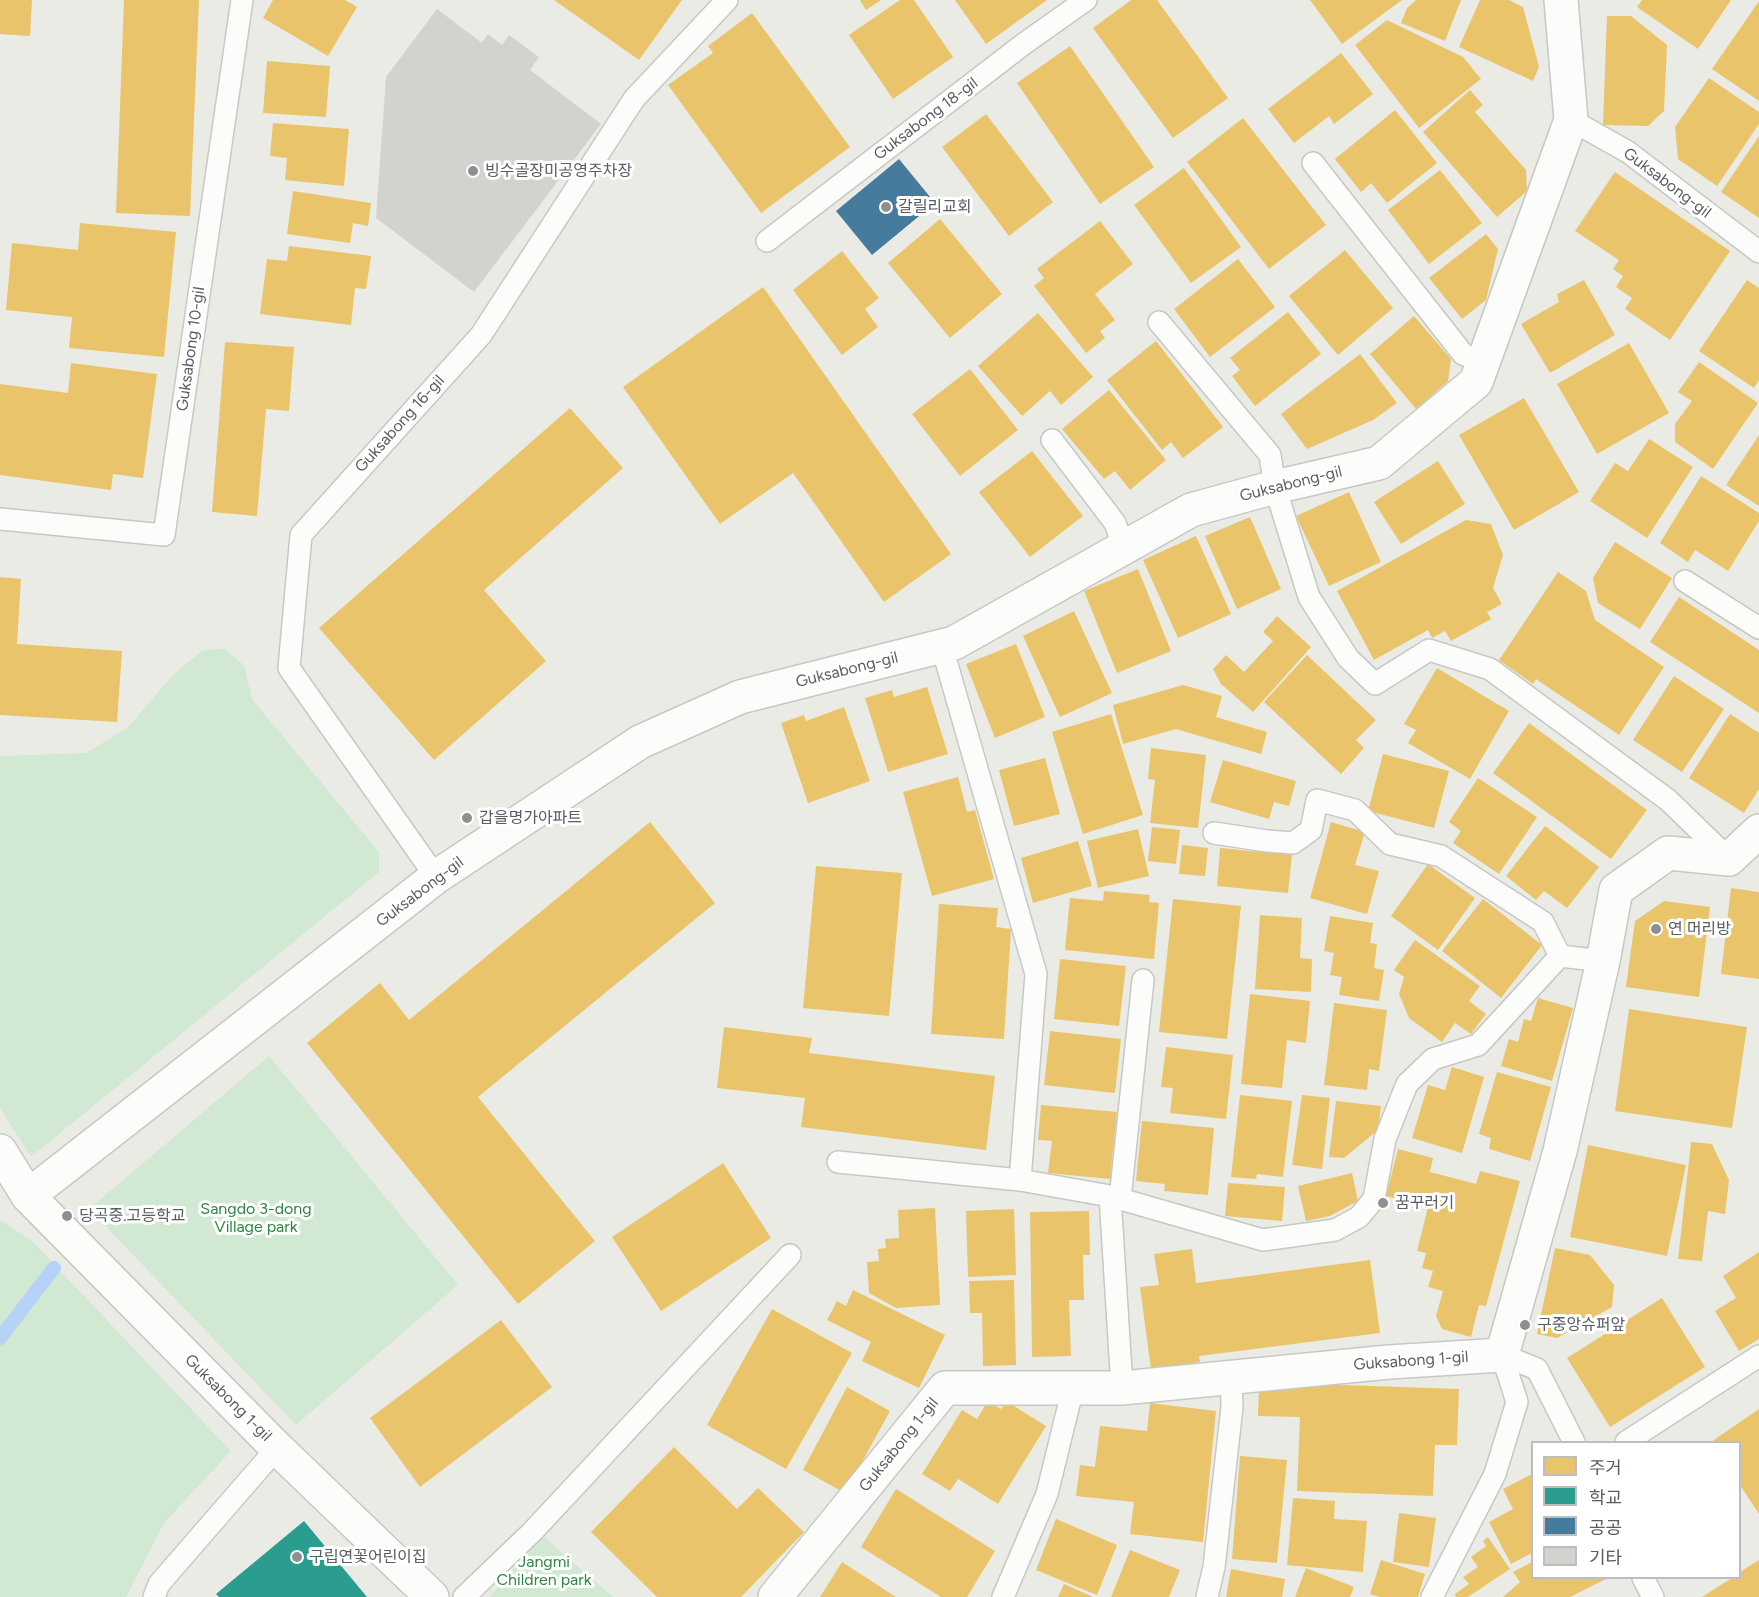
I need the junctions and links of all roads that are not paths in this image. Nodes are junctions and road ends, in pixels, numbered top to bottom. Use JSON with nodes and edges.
{"nodes":[{"id":1,"x":242,"y":0,"type":"edge"},
{"id":2,"x":727,"y":0,"type":"edge"},
{"id":3,"x":1086,"y":0,"type":"edge"},
{"id":4,"x":1561,"y":0,"type":"edge"},
{"id":5,"x":1571,"y":120,"type":"junction"},
{"id":6,"x":1313,"y":164,"type":"dead end"},
{"id":7,"x":767,"y":241,"type":"dead end"},
{"id":8,"x":1759,"y":252,"type":"edge"},
{"id":9,"x":1159,"y":322,"type":"dead end"},
{"id":10,"x":1483,"y":363,"type":"junction"},
{"id":11,"x":1052,"y":440,"type":"dead end"},
{"id":12,"x":1275,"y":487,"type":"junction"},
{"id":13,"x":0,"y":519,"type":"edge"},
{"id":14,"x":1124,"y":548,"type":"junction"},
{"id":15,"x":1685,"y":581,"type":"dead end"},
{"id":16,"x":1759,"y":628,"type":"edge"},
{"id":17,"x":942,"y":647,"type":"junction"},
{"id":18,"x":1759,"y":831,"type":"edge"},
{"id":19,"x":1214,"y":833,"type":"dead end"},
{"id":20,"x":1730,"y":859,"type":"junction"},
{"id":21,"x":436,"y":877,"type":"junction"},
{"id":22,"x":1560,"y":956,"type":"junction"},
{"id":23,"x":1603,"y":961,"type":"junction"},
{"id":24,"x":1143,"y":980,"type":"dead end"},
{"id":25,"x":0,"y":1151,"type":"edge"},
{"id":26,"x":838,"y":1162,"type":"dead end"},
{"id":27,"x":1020,"y":1180,"type":"junction"},
{"id":28,"x":28,"y":1196,"type":"junction"},
{"id":29,"x":1115,"y":1197,"type":"junction"},
{"id":30,"x":790,"y":1255,"type":"dead end"},
{"id":31,"x":1502,"y":1355,"type":"junction"},
{"id":32,"x":1759,"y":1356,"type":"edge"},
{"id":33,"x":1231,"y":1378,"type":"junction"},
{"id":34,"x":1073,"y":1388,"type":"junction"},
{"id":35,"x":1122,"y":1388,"type":"junction"},
{"id":36,"x":1573,"y":1441,"type":"edge"},
{"id":37,"x":1629,"y":1441,"type":"edge"},
{"id":38,"x":277,"y":1448,"type":"junction"},
{"id":39,"x":1644,"y":1579,"type":"edge"},
{"id":40,"x":154,"y":1597,"type":"edge"},
{"id":41,"x":432,"y":1597,"type":"edge"},
{"id":42,"x":464,"y":1597,"type":"edge"},
{"id":43,"x":775,"y":1597,"type":"edge"},
{"id":44,"x":1003,"y":1597,"type":"edge"},
{"id":45,"x":1208,"y":1597,"type":"edge"},
{"id":46,"x":1432,"y":1597,"type":"edge"},
{"id":47,"x":1653,"y":1597,"type":"edge"}],
"edges":[{"from":1,"to":13,"type":"lane","name":"Guksabong 10-gil"},
{"from":2,"to":21,"type":"lane","name":"Guksabong 16-gil"},
{"from":3,"to":7,"type":"lane","name":"Guksabong 18-gil"},
{"from":4,"to":5,"type":"street","name":"Guksabong-gil"},
{"from":5,"to":8,"type":"lane","name":"Guksabong-gil"},
{"from":5,"to":10,"type":"street","name":"Guksabong-gil"},
{"from":6,"to":10,"type":"lane"},
{"from":9,"to":12,"type":"lane"},
{"from":10,"to":12,"type":"street","name":"Guksabong-gil"},
{"from":11,"to":14,"type":"lane"},
{"from":12,"to":14,"type":"street","name":"Guksabong-gil"},
{"from":12,"to":20,"type":"lane"},
{"from":14,"to":17,"type":"street","name":"Guksabong-gil"},
{"from":15,"to":16,"type":"lane"},
{"from":17,"to":21,"type":"street","name":"Guksabong-gil"},
{"from":17,"to":27,"type":"lane"},
{"from":18,"to":20,"type":"street"},
{"from":19,"to":22,"type":"lane"},
{"from":20,"to":23,"type":"street"},
{"from":21,"to":28,"type":"street","name":"Guksabong-gil"},
{"from":22,"to":23,"type":"lane"},
{"from":22,"to":29,"type":"lane"},
{"from":23,"to":31,"type":"street"},
{"from":24,"to":29,"type":"lane"},
{"from":25,"to":28,"type":"street","name":"Guksabong 1-gil"},
{"from":26,"to":27,"type":"lane"},
{"from":27,"to":29,"type":"lane"},
{"from":28,"to":38,"type":"street","name":"Guksabong 1-gil"},
{"from":29,"to":35,"type":"lane"},
{"from":30,"to":42,"type":"lane"},
{"from":31,"to":33,"type":"street","name":"Guksabong 1-gil"},
{"from":31,"to":36,"type":"lane"},
{"from":31,"to":46,"type":"lane"},
{"from":32,"to":37,"type":"lane"},
{"from":33,"to":35,"type":"street","name":"Guksabong 1-gil"},
{"from":33,"to":45,"type":"lane"},
{"from":34,"to":35,"type":"street","name":"Guksabong 1-gil"},
{"from":34,"to":43,"type":"street","name":"Guksabong 1-gil"},
{"from":34,"to":44,"type":"lane"},
{"from":38,"to":40,"type":"lane"},
{"from":38,"to":41,"type":"street","name":"Guksabong 1-gil"},
{"from":39,"to":47,"type":"lane"}]}
